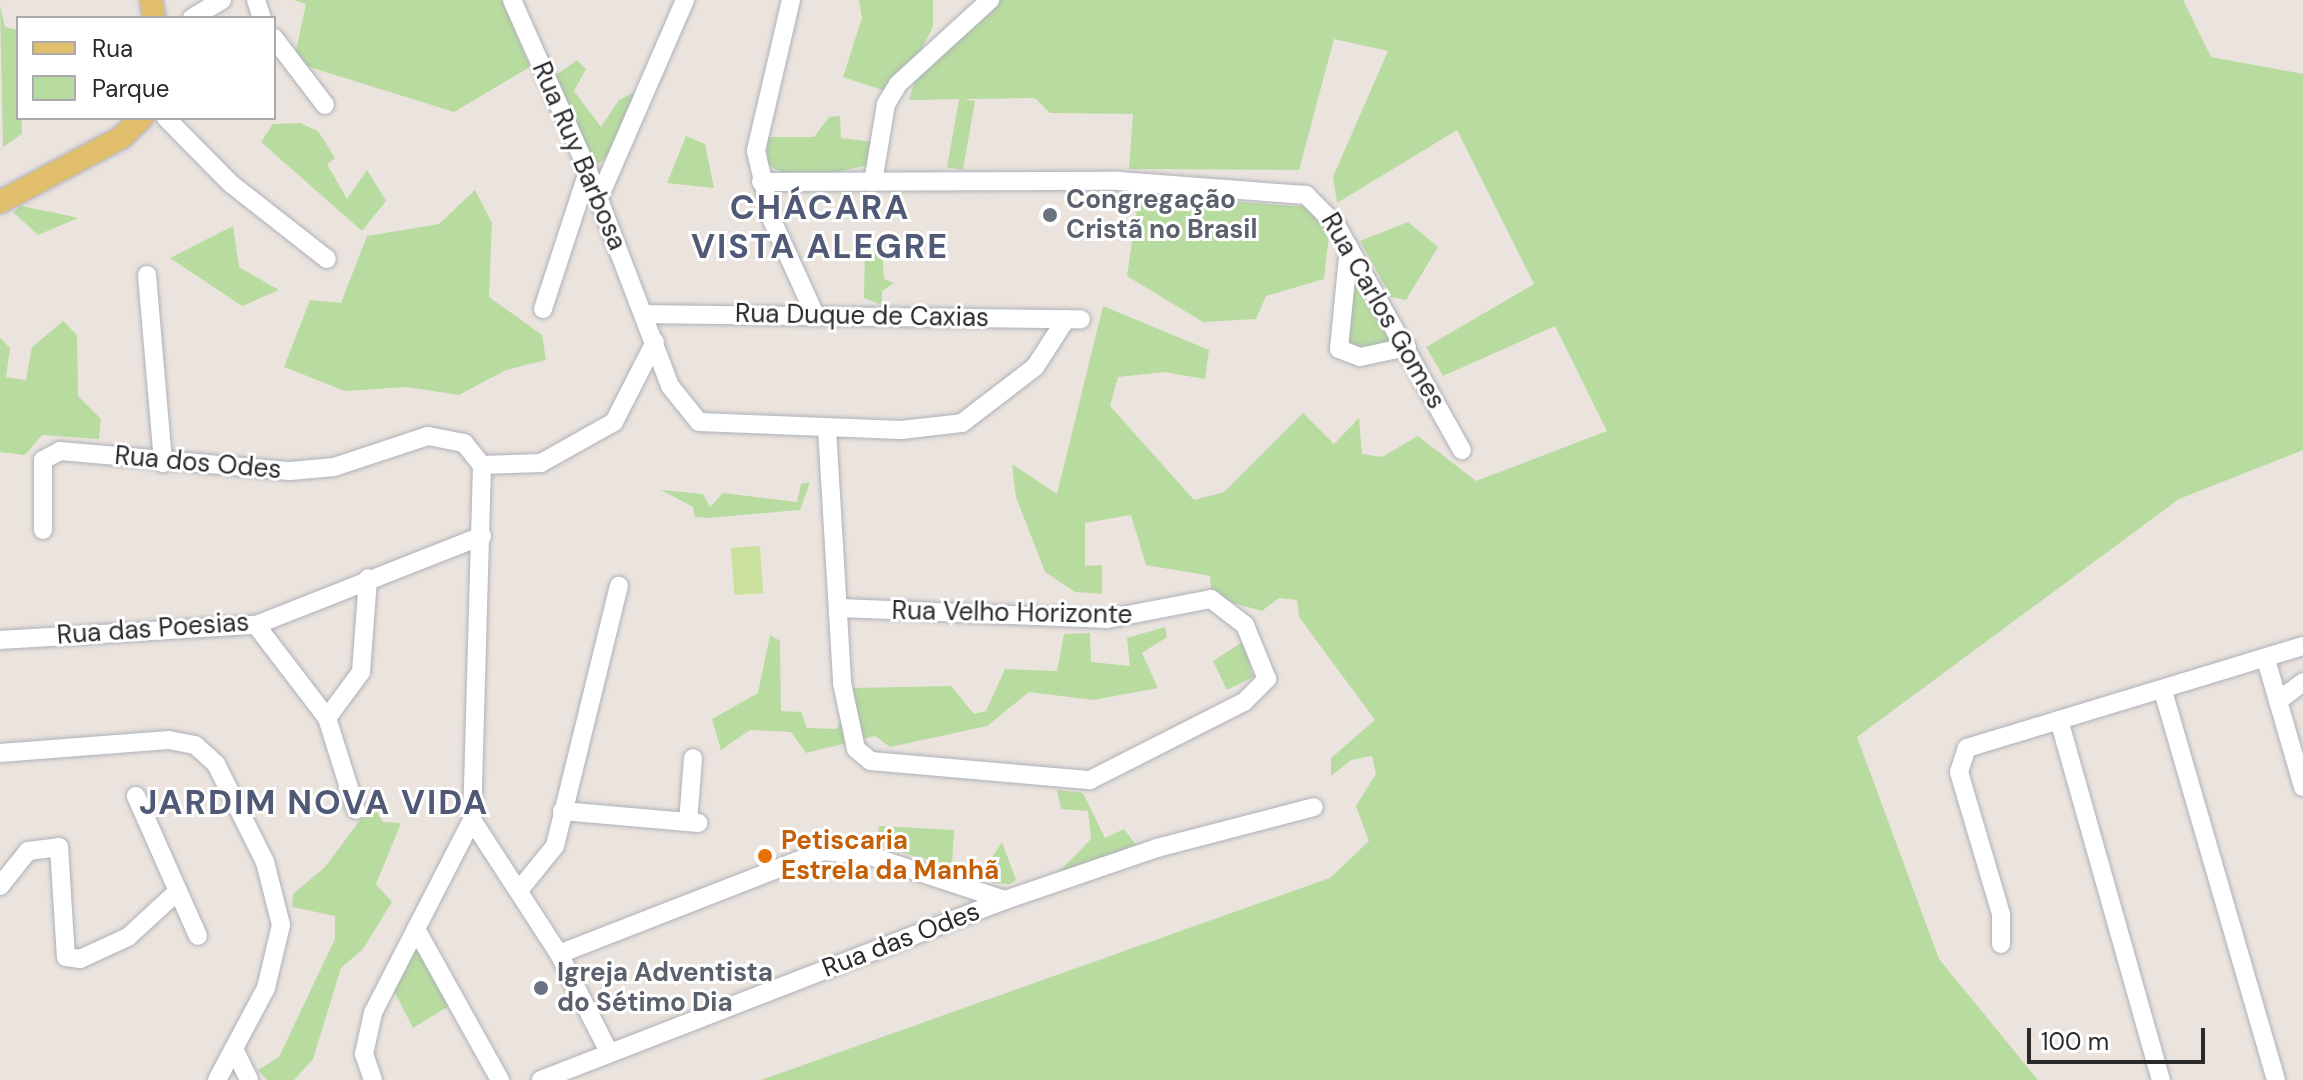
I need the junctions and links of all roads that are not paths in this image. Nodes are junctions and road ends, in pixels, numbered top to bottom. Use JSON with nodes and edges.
{"nodes":[{"id":1,"x":222,"y":0,"type":"edge"},
{"id":2,"x":512,"y":0,"type":"edge"},
{"id":3,"x":685,"y":0,"type":"edge"},
{"id":4,"x":791,"y":0,"type":"edge"},
{"id":5,"x":990,"y":0,"type":"edge"},
{"id":6,"x":195,"y":16,"type":"edge"},
{"id":7,"x":276,"y":41,"type":"edge"},
{"id":8,"x":325,"y":105,"type":"dead end"},
{"id":9,"x":140,"y":120,"type":"edge"},
{"id":10,"x":168,"y":120,"type":"edge"},
{"id":11,"x":588,"y":171,"type":"junction"},
{"id":12,"x":761,"y":182,"type":"junction"},
{"id":13,"x":873,"y":182,"type":"junction"},
{"id":14,"x":599,"y":198,"type":"junction"},
{"id":15,"x":0,"y":202,"type":"edge"},
{"id":16,"x":1349,"y":247,"type":"junction"},
{"id":17,"x":327,"y":259,"type":"dead end"},
{"id":18,"x":147,"y":275,"type":"dead end"},
{"id":19,"x":543,"y":309,"type":"dead end"},
{"id":20,"x":644,"y":314,"type":"junction"},
{"id":21,"x":815,"y":315,"type":"junction"},
{"id":22,"x":1073,"y":319,"type":"joint"},
{"id":23,"x":655,"y":342,"type":"junction"},
{"id":24,"x":1407,"y":347,"type":"junction"},
{"id":25,"x":827,"y":428,"type":"junction"},
{"id":26,"x":1462,"y":450,"type":"dead end"},
{"id":27,"x":163,"y":463,"type":"junction"},
{"id":28,"x":482,"y":465,"type":"junction"},
{"id":29,"x":43,"y":530,"type":"dead end"},
{"id":30,"x":482,"y":536,"type":"junction"},
{"id":31,"x":368,"y":578,"type":"junction"},
{"id":32,"x":619,"y":586,"type":"dead end"},
{"id":33,"x":838,"y":608,"type":"junction"},
{"id":34,"x":256,"y":625,"type":"junction"},
{"id":35,"x":0,"y":640,"type":"edge"},
{"id":36,"x":2303,"y":646,"type":"edge"},
{"id":37,"x":2267,"y":663,"type":"junction"},
{"id":38,"x":2303,"y":682,"type":"edge"},
{"id":39,"x":2163,"y":691,"type":"junction"},
{"id":40,"x":2278,"y":701,"type":"junction"},
{"id":41,"x":327,"y":718,"type":"junction"},
{"id":42,"x":2059,"y":720,"type":"junction"},
{"id":43,"x":0,"y":753,"type":"edge"},
{"id":44,"x":693,"y":758,"type":"dead end"},
{"id":45,"x":2303,"y":787,"type":"edge"},
{"id":46,"x":136,"y":796,"type":"dead end"},
{"id":47,"x":1314,"y":807,"type":"dead end"},
{"id":48,"x":356,"y":810,"type":"dead end"},
{"id":49,"x":562,"y":811,"type":"junction"},
{"id":50,"x":472,"y":820,"type":"junction"},
{"id":51,"x":0,"y":886,"type":"edge"},
{"id":52,"x":520,"y":889,"type":"junction"},
{"id":53,"x":178,"y":891,"type":"junction"},
{"id":54,"x":1005,"y":900,"type":"junction"},
{"id":55,"x":416,"y":929,"type":"junction"},
{"id":56,"x":198,"y":936,"type":"dead end"},
{"id":57,"x":2001,"y":944,"type":"dead end"},
{"id":58,"x":559,"y":954,"type":"junction"},
{"id":59,"x":235,"y":1051,"type":"junction"},
{"id":60,"x":609,"y":1052,"type":"junction"},
{"id":61,"x":217,"y":1080,"type":"edge"},
{"id":62,"x":249,"y":1080,"type":"edge"},
{"id":63,"x":373,"y":1080,"type":"edge"},
{"id":64,"x":500,"y":1080,"type":"edge"},
{"id":65,"x":541,"y":1080,"type":"edge"},
{"id":66,"x":2161,"y":1080,"type":"edge"},
{"id":67,"x":2276,"y":1080,"type":"edge"}],
"edges":[{"from":1,"to":6,"type":"street"},
{"from":2,"to":11,"type":"street","name":"Rua Ruy Barbosa"},
{"from":3,"to":14,"type":"street"},
{"from":4,"to":12,"type":"street"},
{"from":5,"to":13,"type":"street"},
{"from":7,"to":8,"type":"street"},
{"from":9,"to":15,"type":"main road"},
{"from":10,"to":17,"type":"street"},
{"from":11,"to":14,"type":"street","name":"Rua Ruy Barbosa"},
{"from":11,"to":19,"type":"street"},
{"from":12,"to":13,"type":"street","name":"Rua Carlos Gomes"},
{"from":12,"to":21,"type":"street"},
{"from":13,"to":16,"type":"street","name":"Rua Carlos Gomes"},
{"from":14,"to":20,"type":"street","name":"Rua Ruy Barbosa"},
{"from":16,"to":24,"type":"street","name":"Rua Carlos Gomes"},
{"from":16,"to":24,"type":"street"},
{"from":18,"to":27,"type":"street"},
{"from":20,"to":21,"type":"street","name":"Rua Duque de Caxias"},
{"from":20,"to":23,"type":"street","name":"Rua Ruy Barbosa"},
{"from":21,"to":22,"type":"street","name":"Rua Duque de Caxias"},
{"from":22,"to":25,"type":"street","name":"Rua Ruy Barbosa"},
{"from":23,"to":25,"type":"street","name":"Rua Ruy Barbosa"},
{"from":23,"to":28,"type":"street"},
{"from":24,"to":26,"type":"street","name":"Rua Carlos Gomes"},
{"from":25,"to":33,"type":"street","name":"Rua Velho Horizonte"},
{"from":27,"to":28,"type":"street","name":"Rua dos Odes"},
{"from":27,"to":29,"type":"street","name":"Rua dos Odes"},
{"from":28,"to":30,"type":"street"},
{"from":30,"to":31,"type":"street","name":"Rua das Poesias"},
{"from":30,"to":50,"type":"street"},
{"from":31,"to":34,"type":"street","name":"Rua das Poesias"},
{"from":31,"to":41,"type":"street"},
{"from":32,"to":49,"type":"street"},
{"from":33,"to":33,"type":"street","name":"Rua Velho Horizonte"},
{"from":34,"to":35,"type":"street","name":"Rua das Poesias"},
{"from":34,"to":41,"type":"street"},
{"from":36,"to":37,"type":"street"},
{"from":37,"to":39,"type":"street"},
{"from":37,"to":40,"type":"street"},
{"from":38,"to":40,"type":"street"},
{"from":39,"to":42,"type":"street"},
{"from":39,"to":67,"type":"street"},
{"from":40,"to":45,"type":"street"},
{"from":41,"to":48,"type":"street"},
{"from":42,"to":57,"type":"street"},
{"from":42,"to":66,"type":"street"},
{"from":43,"to":59,"type":"street"},
{"from":44,"to":49,"type":"street"},
{"from":46,"to":53,"type":"street"},
{"from":47,"to":54,"type":"street","name":"Rua das Odes"},
{"from":49,"to":52,"type":"street"},
{"from":50,"to":52,"type":"street"},
{"from":50,"to":55,"type":"street"},
{"from":51,"to":53,"type":"street"},
{"from":52,"to":58,"type":"street"},
{"from":53,"to":56,"type":"street"},
{"from":54,"to":58,"type":"street"},
{"from":54,"to":60,"type":"street","name":"Rua das Odes"},
{"from":55,"to":63,"type":"street"},
{"from":55,"to":64,"type":"street"},
{"from":58,"to":60,"type":"street"},
{"from":59,"to":61,"type":"street"},
{"from":59,"to":62,"type":"street"},
{"from":60,"to":65,"type":"street","name":"Rua das Odes"}]}
